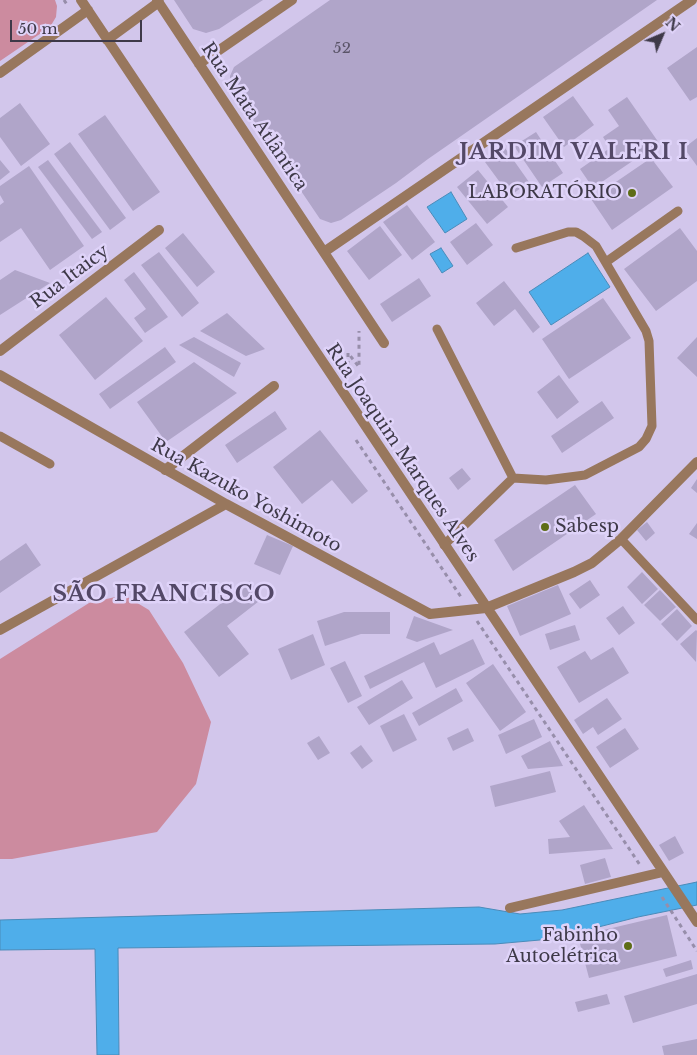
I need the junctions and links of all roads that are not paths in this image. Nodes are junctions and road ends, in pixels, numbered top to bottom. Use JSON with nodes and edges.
{"nodes":[{"id":1,"x":81,"y":0,"type":"edge"},
{"id":2,"x":292,"y":0,"type":"edge"},
{"id":3,"x":692,"y":0,"type":"edge"},
{"id":4,"x":158,"y":1,"type":"edge"},
{"id":5,"x":88,"y":10,"type":"junction"},
{"id":6,"x":107,"y":40,"type":"junction"},
{"id":7,"x":198,"y":64,"type":"junction"},
{"id":8,"x":0,"y":73,"type":"edge"},
{"id":9,"x":678,"y":211,"type":"dead end"},
{"id":10,"x":159,"y":230,"type":"dead end"},
{"id":11,"x":516,"y":248,"type":"dead end"},
{"id":12,"x":324,"y":252,"type":"junction"},
{"id":13,"x":606,"y":262,"type":"junction"},
{"id":14,"x":436,"y":329,"type":"dead end"},
{"id":15,"x":384,"y":343,"type":"dead end"},
{"id":16,"x":0,"y":351,"type":"edge"},
{"id":17,"x":0,"y":374,"type":"edge"},
{"id":18,"x":274,"y":386,"type":"dead end"},
{"id":19,"x":0,"y":436,"type":"edge"},
{"id":20,"x":697,"y":462,"type":"edge"},
{"id":21,"x":50,"y":464,"type":"dead end"},
{"id":22,"x":164,"y":470,"type":"junction"},
{"id":23,"x":513,"y":478,"type":"junction"},
{"id":24,"x":226,"y":504,"type":"junction"},
{"id":25,"x":621,"y":539,"type":"junction"},
{"id":26,"x":444,"y":545,"type":"junction"},
{"id":27,"x":486,"y":608,"type":"junction"},
{"id":28,"x":697,"y":620,"type":"edge"},
{"id":29,"x":0,"y":630,"type":"edge"},
{"id":30,"x":663,"y":872,"type":"junction"},
{"id":31,"x":510,"y":908,"type":"dead end"},
{"id":32,"x":697,"y":922,"type":"edge"}],
"edges":[{"from":1,"to":5,"type":"street","name":"Rua Joaquim Marques Alves"},
{"from":2,"to":7,"type":"street"},
{"from":3,"to":12,"type":"street"},
{"from":4,"to":6,"type":"street"},
{"from":4,"to":7,"type":"street","name":"Rua Mata Atlântica"},
{"from":5,"to":6,"type":"street","name":"Rua Joaquim Marques Alves"},
{"from":5,"to":8,"type":"street"},
{"from":6,"to":26,"type":"street","name":"Rua Joaquim Marques Alves"},
{"from":7,"to":12,"type":"street","name":"Rua Mata Atlântica"},
{"from":9,"to":13,"type":"lane"},
{"from":10,"to":16,"type":"street","name":"Rua Itaicy"},
{"from":11,"to":13,"type":"lane"},
{"from":12,"to":15,"type":"street","name":"Rua Mata Atlântica"},
{"from":13,"to":23,"type":"lane"},
{"from":14,"to":23,"type":"lane"},
{"from":17,"to":22,"type":"street","name":"Rua Kazuko Yoshimoto"},
{"from":18,"to":22,"type":"street"},
{"from":19,"to":21,"type":"lane"},
{"from":20,"to":25,"type":"street","name":"Rua Kazuko Yoshimoto"},
{"from":22,"to":24,"type":"street","name":"Rua Kazuko Yoshimoto"},
{"from":23,"to":26,"type":"lane"},
{"from":24,"to":27,"type":"street","name":"Rua Kazuko Yoshimoto"},
{"from":24,"to":29,"type":"street"},
{"from":25,"to":27,"type":"street","name":"Rua Kazuko Yoshimoto"},
{"from":25,"to":28,"type":"lane"},
{"from":26,"to":27,"type":"street","name":"Rua Joaquim Marques Alves"},
{"from":27,"to":30,"type":"street","name":"Rua Joaquim Marques Alves"},
{"from":30,"to":31,"type":"street"},
{"from":30,"to":32,"type":"street","name":"Rua Joaquim Marques Alves"}]}
